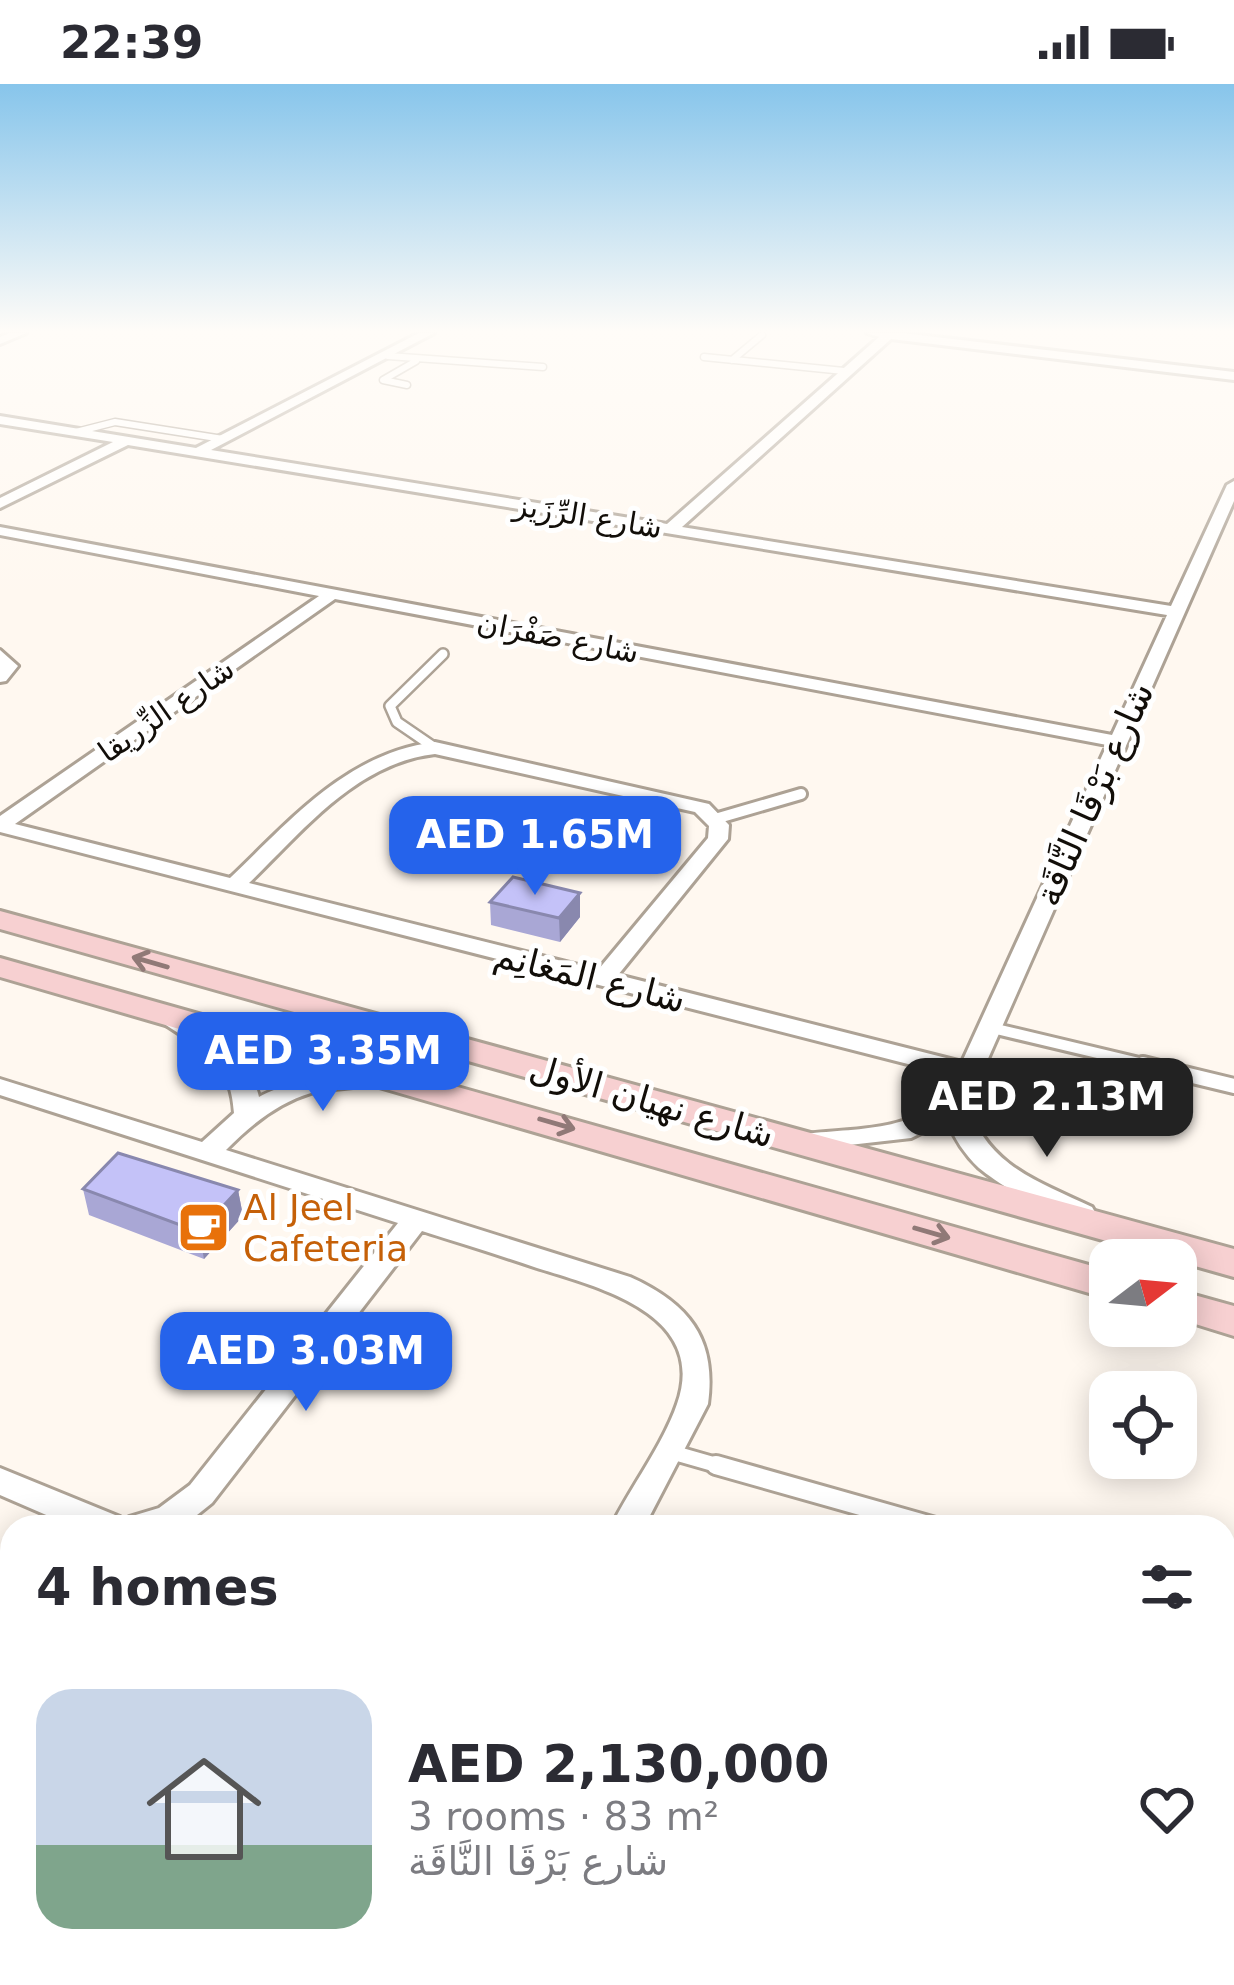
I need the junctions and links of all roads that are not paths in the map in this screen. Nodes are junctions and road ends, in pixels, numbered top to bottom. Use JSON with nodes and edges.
{"nodes":[{"id":1,"x":16,"y":422,"type":"edge"},
{"id":2,"x":259,"y":422,"type":"edge"},
{"id":3,"x":788,"y":422,"type":"edge"},
{"id":4,"x":76,"y":432,"type":"junction"},
{"id":5,"x":128,"y":440,"type":"junction"},
{"id":6,"x":223,"y":440,"type":"junction"},
{"id":7,"x":198,"y":452,"type":"junction"},
{"id":8,"x":1234,"y":485,"type":"edge"},
{"id":9,"x":0,"y":504,"type":"edge"},
{"id":10,"x":671,"y":529,"type":"junction"},
{"id":11,"x":0,"y":531,"type":"edge"},
{"id":12,"x":1211,"y":535,"type":"junction"},
{"id":13,"x":1234,"y":538,"type":"edge"},
{"id":14,"x":332,"y":594,"type":"junction"},
{"id":15,"x":1176,"y":612,"type":"junction"},
{"id":16,"x":443,"y":654,"type":"dead end"},
{"id":17,"x":0,"y":655,"type":"edge"},
{"id":18,"x":0,"y":677,"type":"edge"},
{"id":19,"x":1116,"y":741,"type":"junction"},
{"id":20,"x":435,"y":748,"type":"junction"},
{"id":21,"x":801,"y":794,"type":"dead end"},
{"id":22,"x":715,"y":818,"type":"junction"},
{"id":23,"x":0,"y":826,"type":"edge"},
{"id":24,"x":233,"y":886,"type":"junction"},
{"id":25,"x":0,"y":920,"type":"edge"},
{"id":26,"x":0,"y":967,"type":"edge"},
{"id":27,"x":602,"y":980,"type":"junction"},
{"id":28,"x":167,"y":1016,"type":"junction"},
{"id":29,"x":992,"y":1028,"type":"junction"},
{"id":30,"x":971,"y":1072,"type":"junction"},
{"id":31,"x":388,"y":1075,"type":"junction"},
{"id":32,"x":0,"y":1087,"type":"edge"},
{"id":33,"x":1234,"y":1087,"type":"edge"},
{"id":34,"x":955,"y":1104,"type":"junction"},
{"id":35,"x":246,"y":1112,"type":"junction"},
{"id":36,"x":800,"y":1142,"type":"junction"},
{"id":37,"x":208,"y":1152,"type":"junction"},
{"id":38,"x":416,"y":1219,"type":"junction"},
{"id":39,"x":1115,"y":1231,"type":"junction"},
{"id":40,"x":1234,"y":1263,"type":"edge"},
{"id":41,"x":1089,"y":1279,"type":"edge"},
{"id":42,"x":1197,"y":1310,"type":"edge"},
{"id":43,"x":1234,"y":1321,"type":"edge"},
{"id":44,"x":668,"y":1451,"type":"junction"},
{"id":45,"x":0,"y":1481,"type":"edge"},
{"id":46,"x":81,"y":1515,"type":"edge"},
{"id":47,"x":174,"y":1515,"type":"edge"},
{"id":48,"x":638,"y":1515,"type":"edge"},
{"id":49,"x":893,"y":1515,"type":"edge"}],
"edges":[{"from":1,"to":4,"type":"street","name":"شارع الرِّزَيز"},
{"from":2,"to":6,"type":"street"},
{"from":3,"to":10,"type":"street"},
{"from":4,"to":5,"type":"street","name":"شارع الرِّزَيز"},
{"from":4,"to":6,"type":"lane"},
{"from":5,"to":7,"type":"street","name":"شارع الرِّزَيز"},
{"from":5,"to":9,"type":"street"},
{"from":6,"to":7,"type":"street"},
{"from":7,"to":10,"type":"street","name":"شارع الرِّزَيز"},
{"from":8,"to":12,"type":"street","name":"شارع بَرْقَا النَّاقَة"},
{"from":10,"to":15,"type":"street","name":"شارع الرِّزَيز"},
{"from":11,"to":14,"type":"street","name":"شارع صَفْرَان"},
{"from":12,"to":13,"type":"street"},
{"from":12,"to":15,"type":"street","name":"شارع بَرْقَا النَّاقَة"},
{"from":14,"to":19,"type":"street","name":"شارع صَفْرَان"},
{"from":14,"to":23,"type":"street","name":"شارع الزِّريقا"},
{"from":15,"to":19,"type":"street","name":"شارع بَرْقَا النَّاقَة"},
{"from":16,"to":20,"type":"lane"},
{"from":17,"to":18,"type":"street"},
{"from":19,"to":29,"type":"street","name":"شارع بَرْقَا النَّاقَة"},
{"from":20,"to":22,"type":"street"},
{"from":20,"to":24,"type":"street"},
{"from":21,"to":22,"type":"lane"},
{"from":22,"to":27,"type":"street"},
{"from":23,"to":24,"type":"street","name":"شارع المَغانِم"},
{"from":24,"to":27,"type":"street","name":"شارع المَغانِم"},
{"from":36,"to":25,"type":"main road","name":"شارع نهيان الأول","one_way":true},
{"from":26,"to":28,"type":"main road","name":"شارع نهيان الأول"},
{"from":27,"to":30,"type":"street","name":"شارع المَغانِم"},
{"from":28,"to":31,"type":"main road","name":"شارع نهيان الأول"},
{"from":28,"to":35,"type":"street"},
{"from":29,"to":30,"type":"street","name":"شارع بَرْقَا النَّاقَة"},
{"from":29,"to":33,"type":"lane"},
{"from":30,"to":34,"type":"street","name":"شارع بَرْقَا النَّاقَة"},
{"from":31,"to":35,"type":"street"},
{"from":31,"to":41,"type":"main road","name":"شارع نهيان الأول","one_way":true},
{"from":32,"to":37,"type":"street"},
{"from":34,"to":36,"type":"street"},
{"from":34,"to":39,"type":"street"},
{"from":35,"to":37,"type":"street"},
{"from":36,"to":39,"type":"main road","name":"شارع نهيان الأول"},
{"from":37,"to":38,"type":"street"},
{"from":38,"to":44,"type":"street"},
{"from":38,"to":47,"type":"street"},
{"from":39,"to":40,"type":"main road","name":"شارع نهيان الأول"},
{"from":42,"to":43,"type":"main road"},
{"from":44,"to":48,"type":"street"},
{"from":44,"to":49,"type":"lane"},
{"from":45,"to":46,"type":"street"}]}
